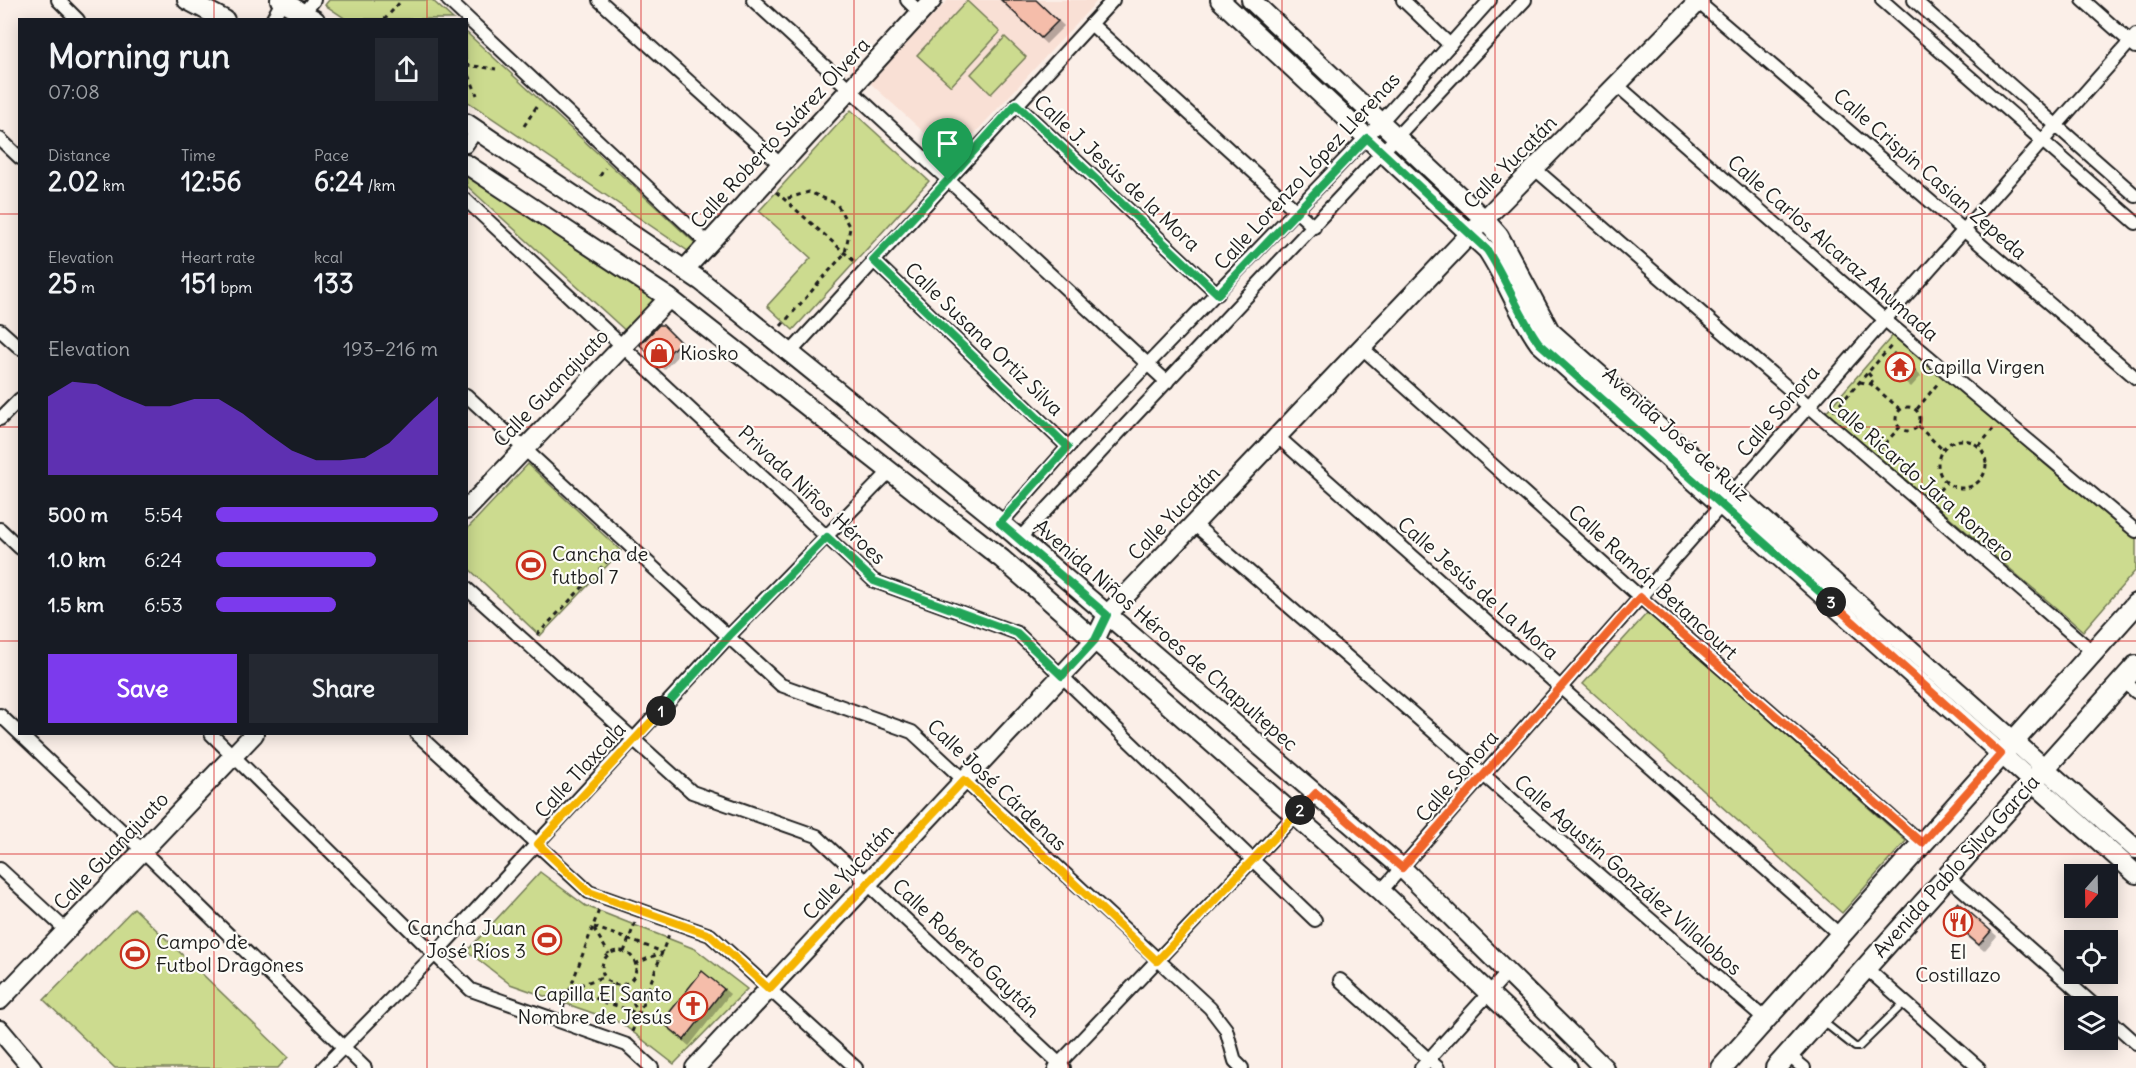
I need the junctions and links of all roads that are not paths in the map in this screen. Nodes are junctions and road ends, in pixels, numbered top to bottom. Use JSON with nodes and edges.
{"nodes":[{"id":1,"x":58,"y":0,"type":"edge"},
{"id":2,"x":187,"y":0,"type":"edge"},
{"id":3,"x":282,"y":0,"type":"edge"},
{"id":4,"x":448,"y":0,"type":"edge"},
{"id":5,"x":599,"y":0,"type":"edge"},
{"id":6,"x":753,"y":0,"type":"edge"},
{"id":7,"x":907,"y":0,"type":"edge"},
{"id":8,"x":1113,"y":0,"type":"edge"},
{"id":9,"x":1220,"y":0,"type":"edge"},
{"id":10,"x":1251,"y":0,"type":"edge"},
{"id":11,"x":1403,"y":0,"type":"edge"},
{"id":12,"x":1490,"y":0,"type":"edge"},
{"id":13,"x":1525,"y":0,"type":"edge"},
{"id":14,"x":1882,"y":0,"type":"edge"},
{"id":15,"x":1914,"y":0,"type":"edge"},
{"id":16,"x":2083,"y":0,"type":"edge"},
{"id":17,"x":1699,"y":1,"type":"edge"},
{"id":18,"x":926,"y":6,"type":"edge"},
{"id":19,"x":308,"y":13,"type":"edge"},
{"id":20,"x":76,"y":18,"type":"edge"},
{"id":21,"x":221,"y":18,"type":"edge"},
{"id":22,"x":273,"y":18,"type":"edge"},
{"id":23,"x":467,"y":18,"type":"edge"},
{"id":24,"x":468,"y":19,"type":"edge"},
{"id":25,"x":1091,"y":24,"type":"junction"},
{"id":26,"x":2134,"y":41,"type":"edge"},
{"id":27,"x":1450,"y":45,"type":"junction"},
{"id":28,"x":1617,"y":85,"type":"junction"},
{"id":29,"x":850,"y":90,"type":"junction"},
{"id":30,"x":1016,"y":104,"type":"junction"},
{"id":31,"x":1381,"y":122,"type":"junction"},
{"id":32,"x":472,"y":126,"type":"edge"},
{"id":33,"x":2056,"y":126,"type":"junction"},
{"id":34,"x":1397,"y":137,"type":"junction"},
{"id":35,"x":1367,"y":138,"type":"junction"},
{"id":36,"x":0,"y":139,"type":"edge"},
{"id":37,"x":2043,"y":141,"type":"junction"},
{"id":38,"x":1383,"y":152,"type":"junction"},
{"id":39,"x":18,"y":156,"type":"edge"},
{"id":40,"x":468,"y":165,"type":"edge"},
{"id":41,"x":781,"y":165,"type":"junction"},
{"id":42,"x":1535,"y":169,"type":"junction"},
{"id":43,"x":948,"y":180,"type":"junction"},
{"id":44,"x":2136,"y":196,"type":"edge"},
{"id":45,"x":468,"y":202,"type":"edge"},
{"id":46,"x":1296,"y":211,"type":"junction"},
{"id":47,"x":1485,"y":220,"type":"junction"},
{"id":48,"x":2136,"y":223,"type":"edge"},
{"id":49,"x":1314,"y":227,"type":"junction"},
{"id":50,"x":1965,"y":229,"type":"junction"},
{"id":51,"x":1470,"y":234,"type":"junction"},
{"id":52,"x":708,"y":244,"type":"junction"},
{"id":53,"x":873,"y":260,"type":"junction"},
{"id":54,"x":685,"y":269,"type":"junction"},
{"id":55,"x":1218,"y":294,"type":"junction"},
{"id":56,"x":669,"y":298,"type":"junction"},
{"id":57,"x":1885,"y":320,"type":"junction"},
{"id":58,"x":0,"y":330,"type":"edge"},
{"id":59,"x":624,"y":345,"type":"junction"},
{"id":60,"x":18,"y":346,"type":"edge"},
{"id":61,"x":1361,"y":347,"type":"junction"},
{"id":62,"x":789,"y":354,"type":"junction"},
{"id":63,"x":1148,"y":365,"type":"junction"},
{"id":64,"x":2136,"y":378,"type":"edge"},
{"id":65,"x":1167,"y":382,"type":"junction"},
{"id":66,"x":468,"y":397,"type":"edge"},
{"id":67,"x":18,"y":401,"type":"edge"},
{"id":68,"x":1808,"y":407,"type":"junction"},
{"id":69,"x":0,"y":419,"type":"edge"},
{"id":70,"x":1278,"y":437,"type":"junction"},
{"id":71,"x":1068,"y":447,"type":"junction"},
{"id":72,"x":524,"y":450,"type":"junction"},
{"id":73,"x":890,"y":471,"type":"junction"},
{"id":74,"x":1727,"y":499,"type":"junction"},
{"id":75,"x":468,"y":508,"type":"edge"},
{"id":76,"x":1000,"y":523,"type":"junction"},
{"id":77,"x":1194,"y":524,"type":"junction"},
{"id":78,"x":0,"y":529,"type":"edge"},
{"id":79,"x":2136,"y":531,"type":"edge"},
{"id":80,"x":827,"y":537,"type":"junction"},
{"id":81,"x":1020,"y":539,"type":"junction"},
{"id":82,"x":18,"y":546,"type":"edge"},
{"id":83,"x":468,"y":590,"type":"edge"},
{"id":84,"x":1640,"y":597,"type":"junction"},
{"id":85,"x":2136,"y":604,"type":"edge"},
{"id":86,"x":1107,"y":615,"type":"junction"},
{"id":87,"x":730,"y":635,"type":"junction"},
{"id":88,"x":1095,"y":640,"type":"junction"},
{"id":89,"x":2092,"y":652,"type":"junction"},
{"id":90,"x":1062,"y":676,"type":"junction"},
{"id":91,"x":2132,"y":679,"type":"edge"},
{"id":92,"x":1561,"y":688,"type":"junction"},
{"id":93,"x":0,"y":715,"type":"edge"},
{"id":94,"x":18,"y":732,"type":"edge"},
{"id":95,"x":21,"y":735,"type":"edge"},
{"id":96,"x":212,"y":735,"type":"edge"},
{"id":97,"x":253,"y":735,"type":"edge"},
{"id":98,"x":418,"y":735,"type":"edge"},
{"id":99,"x":634,"y":741,"type":"junction"},
{"id":100,"x":2007,"y":747,"type":"junction"},
{"id":101,"x":233,"y":755,"type":"junction"},
{"id":102,"x":2038,"y":774,"type":"junction"},
{"id":103,"x":1482,"y":777,"type":"junction"},
{"id":104,"x":964,"y":780,"type":"junction"},
{"id":105,"x":1316,"y":793,"type":"junction"},
{"id":106,"x":1295,"y":815,"type":"junction"},
{"id":107,"x":1922,"y":843,"type":"junction"},
{"id":108,"x":538,"y":844,"type":"junction"},
{"id":109,"x":2136,"y":849,"type":"edge"},
{"id":110,"x":143,"y":851,"type":"junction"},
{"id":111,"x":1253,"y":860,"type":"junction"},
{"id":112,"x":1402,"y":868,"type":"junction"},
{"id":113,"x":0,"y":869,"type":"edge"},
{"id":114,"x":2136,"y":874,"type":"edge"},
{"id":115,"x":1947,"y":876,"type":"junction"},
{"id":116,"x":868,"y":883,"type":"junction"},
{"id":117,"x":1381,"y":891,"type":"junction"},
{"id":118,"x":1315,"y":920,"type":"dead end"},
{"id":119,"x":66,"y":930,"type":"junction"},
{"id":120,"x":1840,"y":935,"type":"junction"},
{"id":121,"x":434,"y":955,"type":"junction"},
{"id":122,"x":1157,"y":961,"type":"junction"},
{"id":123,"x":1866,"y":968,"type":"junction"},
{"id":124,"x":1509,"y":972,"type":"junction"},
{"id":125,"x":1340,"y":980,"type":"dead end"},
{"id":126,"x":769,"y":989,"type":"junction"},
{"id":127,"x":1490,"y":992,"type":"junction"},
{"id":128,"x":2084,"y":996,"type":"edge"},
{"id":129,"x":0,"y":1000,"type":"edge"},
{"id":130,"x":1904,"y":1003,"type":"junction"},
{"id":131,"x":1765,"y":1019,"type":"junction"},
{"id":132,"x":1820,"y":1019,"type":"junction"},
{"id":133,"x":2118,"y":1027,"type":"edge"},
{"id":134,"x":0,"y":1030,"type":"edge"},
{"id":135,"x":2136,"y":1043,"type":"edge"},
{"id":136,"x":344,"y":1047,"type":"junction"},
{"id":137,"x":1782,"y":1061,"type":"edge"},
{"id":138,"x":1430,"y":1065,"type":"edge"},
{"id":139,"x":1059,"y":1066,"type":"edge"},
{"id":140,"x":32,"y":1068,"type":"edge"},
{"id":141,"x":323,"y":1068,"type":"edge"},
{"id":142,"x":365,"y":1068,"type":"edge"},
{"id":143,"x":652,"y":1068,"type":"edge"},
{"id":144,"x":695,"y":1068,"type":"edge"},
{"id":145,"x":856,"y":1068,"type":"edge"},
{"id":146,"x":1242,"y":1068,"type":"edge"},
{"id":147,"x":1568,"y":1068,"type":"edge"},
{"id":148,"x":1604,"y":1068,"type":"edge"},
{"id":149,"x":1722,"y":1068,"type":"edge"},
{"id":150,"x":1804,"y":1068,"type":"edge"},
{"id":151,"x":1979,"y":1068,"type":"edge"}],
"edges":[{"from":1,"to":20,"type":"street"},
{"from":2,"to":21,"type":"street"},
{"from":3,"to":19,"type":"street"},
{"from":3,"to":22,"type":"street"},
{"from":4,"to":23,"type":"street"},
{"from":5,"to":41,"type":"street"},
{"from":6,"to":29,"type":"street"},
{"from":7,"to":18,"type":"street"},
{"from":8,"to":25,"type":"street"},
{"from":9,"to":35,"type":"street","name":"Avenida José de Ruiz"},
{"from":10,"to":31,"type":"street","name":"Avenida José de Ruiz"},
{"from":11,"to":27,"type":"street"},
{"from":12,"to":27,"type":"street","name":"Calle Lorenzo López Llerenas"},
{"from":13,"to":34,"type":"street"},
{"from":14,"to":37,"type":"street"},
{"from":15,"to":33,"type":"street"},
{"from":16,"to":26,"type":"street"},
{"from":17,"to":28,"type":"street","name":"Calle Yucatán"},
{"from":17,"to":50,"type":"street","name":"Calle Crispín Casian Zepeda"},
{"from":18,"to":29,"type":"street","name":"Calle Roberto Suárez Olvera"},
{"from":24,"to":52,"type":"street"},
{"from":25,"to":30,"type":"street"},
{"from":25,"to":46,"type":"street"},
{"from":26,"to":33,"type":"street","name":"Calle Sonora"},
{"from":27,"to":31,"type":"street","name":"Calle Lorenzo López Llerenas"},
{"from":28,"to":42,"type":"street","name":"Calle Yucatán"},
{"from":28,"to":57,"type":"street","name":"Calle Carlos Alcaraz Ahumada"},
{"from":29,"to":41,"type":"street","name":"Calle Roberto Suárez Olvera"},
{"from":29,"to":43,"type":"street"},
{"from":30,"to":43,"type":"street"},
{"from":30,"to":55,"type":"street","name":"Calle J. Jesús de la Mora"},
{"from":31,"to":34,"type":"street","name":"Avenida José de Ruiz"},
{"from":31,"to":35,"type":"street","name":"Calle Lorenzo López Llerenas"},
{"from":32,"to":54,"type":"street","name":"Avenida Niños Héroes de Chapultepec"},
{"from":33,"to":37,"type":"street","name":"Calle Sonora"},
{"from":33,"to":44,"type":"street"},
{"from":34,"to":38,"type":"street"},
{"from":34,"to":47,"type":"street","name":"Avenida José de Ruiz"},
{"from":35,"to":38,"type":"street","name":"Avenida José de Ruiz"},
{"from":35,"to":46,"type":"street","name":"Calle Lorenzo López Llerenas"},
{"from":36,"to":39,"type":"street"},
{"from":37,"to":48,"type":"street"},
{"from":37,"to":50,"type":"street","name":"Calle Sonora"},
{"from":38,"to":49,"type":"street"},
{"from":38,"to":51,"type":"street","name":"Avenida José de Ruiz"},
{"from":40,"to":56,"type":"street"},
{"from":41,"to":52,"type":"street","name":"Calle Roberto Suárez Olvera"},
{"from":42,"to":47,"type":"street","name":"Calle Yucatán"},
{"from":42,"to":68,"type":"street","name":"Calle Ricardo Jara Romero"},
{"from":43,"to":53,"type":"street"},
{"from":43,"to":63,"type":"street"},
{"from":45,"to":59,"type":"street","name":"Privada Niños Héroes"},
{"from":46,"to":49,"type":"street"},
{"from":46,"to":55,"type":"street","name":"Calle Lorenzo López Llerenas"},
{"from":47,"to":51,"type":"street","name":"Calle Yucatán"},
{"from":47,"to":74,"type":"street","name":"Avenida José de Ruiz"},
{"from":49,"to":65,"type":"street"},
{"from":50,"to":57,"type":"street","name":"Calle Sonora"},
{"from":50,"to":64,"type":"street","name":"Calle Crispín Casian Zepeda"},
{"from":51,"to":61,"type":"street","name":"Calle Yucatán"},
{"from":51,"to":74,"type":"street","name":"Avenida José de Ruiz"},
{"from":52,"to":54,"type":"street","name":"Calle Roberto Suárez Olvera"},
{"from":53,"to":62,"type":"street"},
{"from":53,"to":71,"type":"street","name":"Calle Susana Ortiz Silva"},
{"from":54,"to":62,"type":"street","name":"Avenida Niños Héroes de Chapultepec"},
{"from":55,"to":63,"type":"street","name":"Calle Lorenzo López Llerenas"},
{"from":56,"to":59,"type":"street","name":"Calle Guanajuato"},
{"from":56,"to":73,"type":"street"},
{"from":57,"to":68,"type":"street","name":"Calle Sonora"},
{"from":57,"to":79,"type":"street","name":"Calle Carlos Alcaraz Ahumada"},
{"from":58,"to":60,"type":"street"},
{"from":59,"to":72,"type":"street","name":"Calle Guanajuato"},
{"from":59,"to":80,"type":"street","name":"Privada Niños Héroes"},
{"from":61,"to":70,"type":"street","name":"Calle Yucatán"},
{"from":61,"to":84,"type":"street","name":"Calle Ramón Betancourt"},
{"from":62,"to":76,"type":"street","name":"Avenida Niños Héroes de Chapultepec"},
{"from":63,"to":65,"type":"street"},
{"from":63,"to":71,"type":"street","name":"Calle Lorenzo López Llerenas"},
{"from":65,"to":81,"type":"street"},
{"from":66,"to":72,"type":"street","name":"Calle José Cárdenas"},
{"from":67,"to":69,"type":"street"},
{"from":68,"to":74,"type":"street","name":"Calle Sonora"},
{"from":68,"to":89,"type":"street","name":"Calle Ricardo Jara Romero"},
{"from":70,"to":77,"type":"street","name":"Calle Yucatán"},
{"from":70,"to":92,"type":"street","name":"Calle Jesús de La Mora"},
{"from":71,"to":76,"type":"street","name":"Calle Lorenzo López Llerenas"},
{"from":72,"to":75,"type":"street","name":"Calle Guanajuato"},
{"from":72,"to":87,"type":"street","name":"Calle José Cárdenas"},
{"from":73,"to":80,"type":"street","name":"Calle Tlaxcala"},
{"from":73,"to":88,"type":"street"},
{"from":74,"to":84,"type":"street","name":"Calle Sonora"},
{"from":74,"to":100,"type":"street","name":"Avenida José de Ruiz"},
{"from":76,"to":81,"type":"street","name":"Avenida Niños Héroes de Chapultepec"},
{"from":77,"to":86,"type":"street","name":"Calle Yucatán"},
{"from":77,"to":103,"type":"street","name":"Calle Agustín González Villalobos"},
{"from":78,"to":82,"type":"street"},
{"from":80,"to":87,"type":"street","name":"Calle Tlaxcala"},
{"from":80,"to":90,"type":"street","name":"Privada Niños Héroes"},
{"from":81,"to":86,"type":"street","name":"Avenida Niños Héroes de Chapultepec"},
{"from":83,"to":99,"type":"street","name":"Calle Roberto Gaytán"},
{"from":84,"to":92,"type":"street","name":"Calle Sonora"},
{"from":84,"to":107,"type":"street","name":"Calle Ramón Betancourt"},
{"from":85,"to":89,"type":"main road","name":"Avenida Pablo Silva García"},
{"from":86,"to":88,"type":"street","name":"Calle Yucatán"},
{"from":86,"to":105,"type":"street","name":"Avenida Niños Héroes de Chapultepec"},
{"from":87,"to":99,"type":"street","name":"Calle Tlaxcala"},
{"from":87,"to":104,"type":"street","name":"Calle José Cárdenas"},
{"from":88,"to":90,"type":"street","name":"Calle Yucatán"},
{"from":88,"to":106,"type":"street"},
{"from":89,"to":100,"type":"main road","name":"Avenida Pablo Silva García"},
{"from":90,"to":104,"type":"street","name":"Calle Yucatán"},
{"from":90,"to":111,"type":"street","name":"Privada Niños Héroes"},
{"from":91,"to":102,"type":"main road","name":"Avenida Pablo Silva García"},
{"from":92,"to":103,"type":"street","name":"Calle Sonora"},
{"from":92,"to":120,"type":"street","name":"Calle Jesús de La Mora"},
{"from":93,"to":94,"type":"street"},
{"from":95,"to":110,"type":"street"},
{"from":96,"to":101,"type":"street"},
{"from":97,"to":101,"type":"street","name":"Calle Guanajuato"},
{"from":98,"to":108,"type":"street"},
{"from":99,"to":108,"type":"street","name":"Calle Tlaxcala"},
{"from":99,"to":116,"type":"street","name":"Calle Roberto Gaytán"},
{"from":100,"to":102,"type":"street","name":"Avenida José de Ruiz"},
{"from":100,"to":107,"type":"main road","name":"Avenida Pablo Silva García"},
{"from":101,"to":110,"type":"street","name":"Calle Guanajuato"},
{"from":101,"to":121,"type":"street"},
{"from":102,"to":109,"type":"street","name":"Avenida José de Ruiz"},
{"from":102,"to":114,"type":"street","name":"Avenida José de Ruiz"},
{"from":102,"to":115,"type":"main road","name":"Avenida Pablo Silva García"},
{"from":103,"to":112,"type":"street","name":"Calle Sonora"},
{"from":103,"to":131,"type":"street","name":"Calle Agustín González Villalobos"},
{"from":104,"to":116,"type":"street","name":"Calle Yucatán"},
{"from":104,"to":122,"type":"street","name":"Calle José Cárdenas"},
{"from":105,"to":106,"type":"street"},
{"from":105,"to":112,"type":"street","name":"Avenida Niños Héroes de Chapultepec"},
{"from":106,"to":111,"type":"street"},
{"from":106,"to":117,"type":"street"},
{"from":107,"to":120,"type":"main road","name":"Avenida Pablo Silva García"},
{"from":108,"to":121,"type":"street","name":"Calle Tlaxcala"},
{"from":108,"to":126,"type":"street"},
{"from":110,"to":119,"type":"street","name":"Calle Guanajuato"},
{"from":110,"to":136,"type":"street"},
{"from":111,"to":118,"type":"street","name":"Privada Niños Héroes"},
{"from":111,"to":122,"type":"street"},
{"from":112,"to":117,"type":"street","name":"Calle Sonora"},
{"from":112,"to":124,"type":"street","name":"Avenida Niños Héroes de Chapultepec"},
{"from":113,"to":119,"type":"street"},
{"from":115,"to":123,"type":"main road","name":"Avenida Pablo Silva García"},
{"from":115,"to":128,"type":"street"},
{"from":116,"to":126,"type":"street","name":"Calle Yucatán"},
{"from":116,"to":139,"type":"street","name":"Calle Roberto Gaytán"},
{"from":117,"to":127,"type":"street"},
{"from":119,"to":129,"type":"street","name":"Calle Guanajuato"},
{"from":120,"to":131,"type":"main road","name":"Avenida Pablo Silva García"},
{"from":121,"to":136,"type":"street","name":"Calle Tlaxcala"},
{"from":121,"to":143,"type":"street"},
{"from":122,"to":139,"type":"street"},
{"from":122,"to":146,"type":"street","name":"Calle José Cárdenas"},
{"from":123,"to":130,"type":"street"},
{"from":123,"to":132,"type":"main road","name":"Avenida Pablo Silva García"},
{"from":124,"to":127,"type":"street"},
{"from":124,"to":148,"type":"street","name":"Avenida Niños Héroes de Chapultepec"},
{"from":125,"to":138,"type":"street"},
{"from":126,"to":144,"type":"street","name":"Calle Yucatán"},
{"from":126,"to":145,"type":"street"},
{"from":127,"to":138,"type":"street"},
{"from":127,"to":147,"type":"street"},
{"from":130,"to":132,"type":"lane"},
{"from":130,"to":151,"type":"street"},
{"from":131,"to":149,"type":"main road","name":"Avenida Pablo Silva García"},
{"from":132,"to":137,"type":"main road","name":"Avenida Pablo Silva García"},
{"from":133,"to":135,"type":"street"},
{"from":134,"to":140,"type":"street"},
{"from":136,"to":141,"type":"street","name":"Calle Tlaxcala"},
{"from":136,"to":142,"type":"street"},
{"from":137,"to":150,"type":"street"}]}
